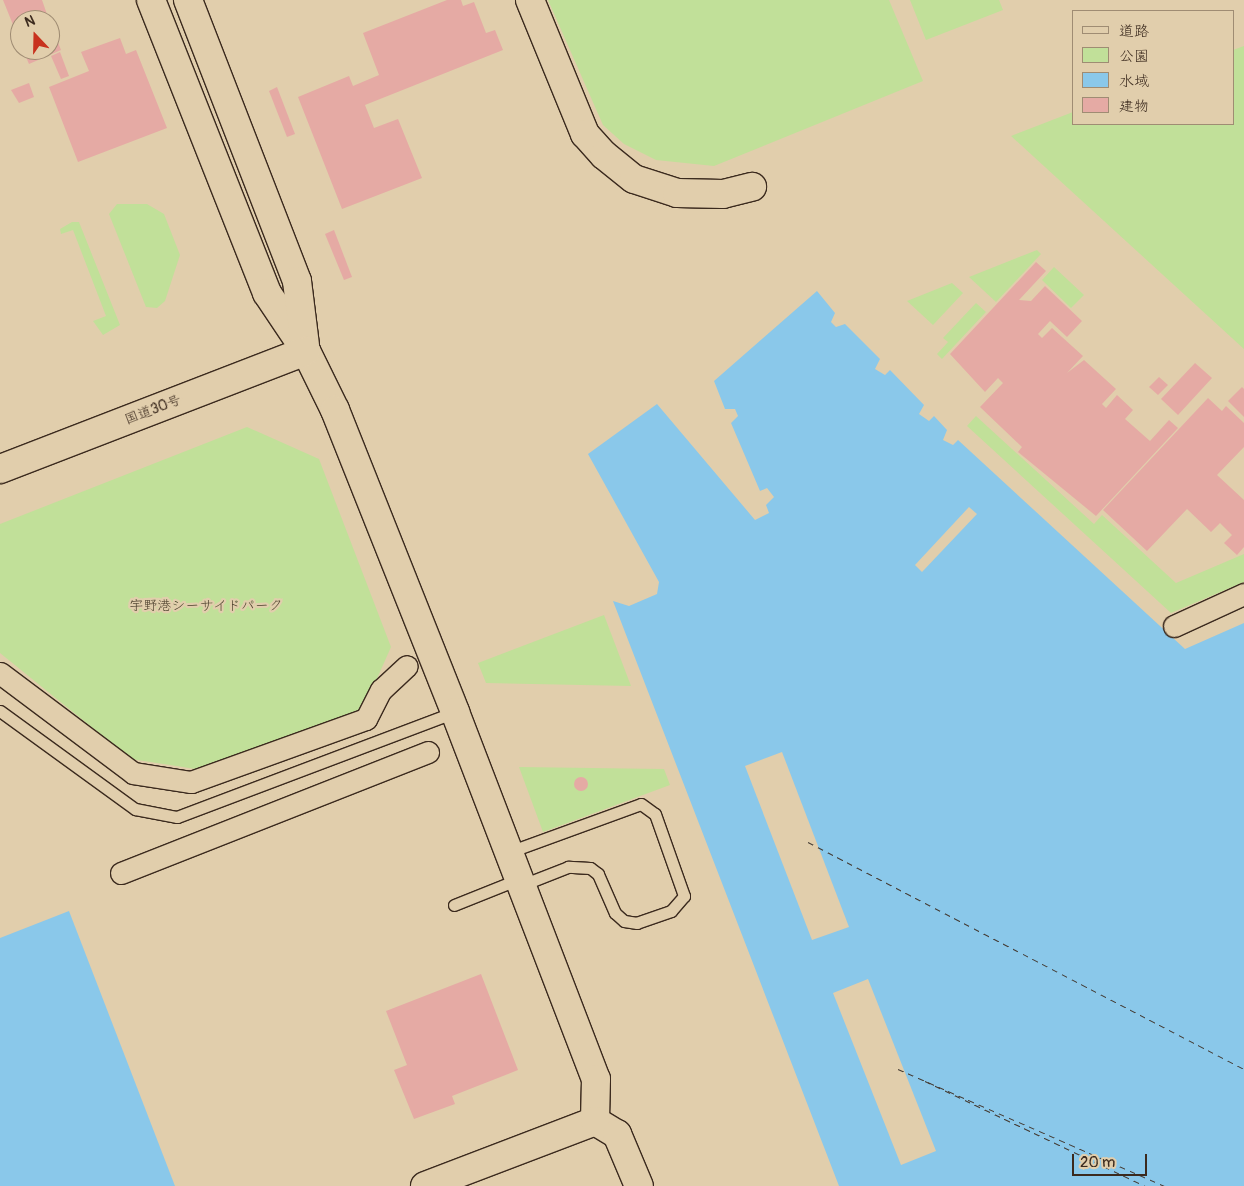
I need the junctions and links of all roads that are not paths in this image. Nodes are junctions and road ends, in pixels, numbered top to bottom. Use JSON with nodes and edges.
{"nodes":[{"id":1,"x":151,"y":0,"type":"edge"},
{"id":2,"x":188,"y":0,"type":"edge"},
{"id":3,"x":530,"y":0,"type":"edge"},
{"id":4,"x":752,"y":187,"type":"dead end"},
{"id":5,"x":306,"y":352,"type":"junction"},
{"id":6,"x":0,"y":469,"type":"edge"},
{"id":7,"x":1244,"y":594,"type":"edge"},
{"id":8,"x":1174,"y":626,"type":"dead end"},
{"id":9,"x":407,"y":666,"type":"dead end"},
{"id":10,"x":0,"y":673,"type":"edge"},
{"id":11,"x":0,"y":711,"type":"edge"},
{"id":12,"x":455,"y":712,"type":"junction"},
{"id":13,"x":428,"y":752,"type":"dead end"},
{"id":14,"x":509,"y":852,"type":"junction"},
{"id":15,"x":121,"y":873,"type":"dead end"},
{"id":16,"x":520,"y":882,"type":"junction"},
{"id":17,"x":454,"y":905,"type":"dead end"},
{"id":18,"x":595,"y":1121,"type":"junction"},
{"id":19,"x":425,"y":1186,"type":"edge"},
{"id":20,"x":639,"y":1186,"type":"edge"}],
"edges":[{"from":1,"to":5,"type":"main road"},
{"from":2,"to":5,"type":"main road"},
{"from":3,"to":4,"type":"main road"},
{"from":5,"to":6,"type":"main road","name":"国道30号"},
{"from":5,"to":12,"type":"main road"},
{"from":7,"to":8,"type":"street"},
{"from":9,"to":10,"type":"street"},
{"from":11,"to":12,"type":"lane"},
{"from":12,"to":14,"type":"main road"},
{"from":13,"to":15,"type":"street"},
{"from":14,"to":16,"type":"main road"},
{"from":14,"to":16,"type":"lane"},
{"from":16,"to":17,"type":"lane"},
{"from":16,"to":18,"type":"main road"},
{"from":18,"to":19,"type":"main road"},
{"from":18,"to":20,"type":"main road"}]}
